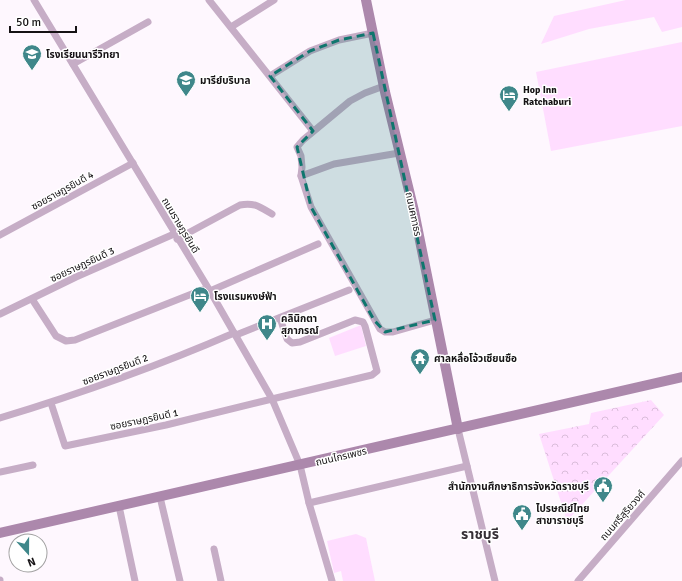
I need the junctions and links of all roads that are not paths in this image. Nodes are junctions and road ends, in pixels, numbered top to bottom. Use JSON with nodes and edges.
{"nodes":[{"id":1,"x":34,"y":0,"type":"edge"},
{"id":2,"x":209,"y":0,"type":"edge"},
{"id":3,"x":274,"y":0,"type":"edge"},
{"id":4,"x":366,"y":0,"type":"edge"},
{"id":5,"x":148,"y":22,"type":"dead end"},
{"id":6,"x":231,"y":27,"type":"junction"},
{"id":7,"x":373,"y":33,"type":"junction"},
{"id":8,"x":73,"y":64,"type":"junction"},
{"id":9,"x":270,"y":76,"type":"junction"},
{"id":10,"x":384,"y":86,"type":"junction"},
{"id":11,"x":313,"y":131,"type":"junction"},
{"id":12,"x":400,"y":153,"type":"junction"},
{"id":13,"x":133,"y":163,"type":"junction"},
{"id":14,"x":301,"y":176,"type":"junction"},
{"id":15,"x":272,"y":214,"type":"dead end"},
{"id":16,"x":0,"y":235,"type":"edge"},
{"id":17,"x":176,"y":236,"type":"junction"},
{"id":18,"x":318,"y":244,"type":"dead end"},
{"id":19,"x":209,"y":290,"type":"junction"},
{"id":20,"x":349,"y":290,"type":"dead end"},
{"id":21,"x":32,"y":299,"type":"junction"},
{"id":22,"x":0,"y":314,"type":"edge"},
{"id":23,"x":280,"y":318,"type":"junction"},
{"id":24,"x":435,"y":320,"type":"junction"},
{"id":25,"x":235,"y":334,"type":"junction"},
{"id":26,"x":682,"y":377,"type":"edge"},
{"id":27,"x":272,"y":398,"type":"junction"},
{"id":28,"x":51,"y":403,"type":"junction"},
{"id":29,"x":0,"y":418,"type":"edge"},
{"id":30,"x":458,"y":429,"type":"junction"},
{"id":31,"x":682,"y":462,"type":"edge"},
{"id":32,"x":33,"y":465,"type":"dead end"},
{"id":33,"x":300,"y":465,"type":"junction"},
{"id":34,"x":467,"y":466,"type":"junction"},
{"id":35,"x":0,"y":472,"type":"edge"},
{"id":36,"x":160,"y":497,"type":"junction"},
{"id":37,"x":309,"y":503,"type":"junction"},
{"id":38,"x":119,"y":506,"type":"junction"},
{"id":39,"x":0,"y":533,"type":"edge"},
{"id":40,"x":214,"y":549,"type":"dead end"},
{"id":41,"x":134,"y":581,"type":"edge"},
{"id":42,"x":180,"y":581,"type":"edge"},
{"id":43,"x":221,"y":581,"type":"edge"},
{"id":44,"x":332,"y":581,"type":"edge"},
{"id":45,"x":495,"y":581,"type":"edge"},
{"id":46,"x":578,"y":581,"type":"edge"}],
"edges":[{"from":1,"to":8,"type":"street","name":"ถนนราษฎรยินดี"},
{"from":2,"to":6,"type":"street"},
{"from":3,"to":6,"type":"street"},
{"from":4,"to":7,"type":"main road","name":"ถนนคฑาธร"},
{"from":5,"to":8,"type":"street"},
{"from":6,"to":9,"type":"street"},
{"from":7,"to":9,"type":"street"},
{"from":7,"to":10,"type":"main road","name":"ถนนคฑาธร"},
{"from":8,"to":13,"type":"street","name":"ถนนราษฎรยินดี"},
{"from":9,"to":11,"type":"street"},
{"from":10,"to":11,"type":"street"},
{"from":10,"to":12,"type":"main road","name":"ถนนคฑาธร"},
{"from":11,"to":14,"type":"street"},
{"from":12,"to":14,"type":"street"},
{"from":12,"to":24,"type":"main road","name":"ถนนคฑาธร"},
{"from":13,"to":16,"type":"street","name":"ซอยราษฎรยินดี 4"},
{"from":13,"to":17,"type":"street","name":"ถนนราษฎรยินดี"},
{"from":14,"to":24,"type":"street"},
{"from":15,"to":17,"type":"street","name":"ซอยราษฎรยินดี 3"},
{"from":17,"to":19,"type":"street","name":"ถนนราษฎรยินดี"},
{"from":17,"to":21,"type":"street","name":"ซอยราษฎรยินดี 3"},
{"from":18,"to":19,"type":"street"},
{"from":19,"to":21,"type":"street"},
{"from":19,"to":25,"type":"street","name":"ถนนราษฎรยินดี"},
{"from":20,"to":23,"type":"street","name":"ซอยราษฎรยินดี 2"},
{"from":21,"to":22,"type":"street","name":"ซอยราษฎรยินดี 3"},
{"from":23,"to":25,"type":"street","name":"ซอยราษฎรยินดี 2"},
{"from":23,"to":27,"type":"street"},
{"from":24,"to":30,"type":"main road","name":"ถนนคฑาธร"},
{"from":25,"to":27,"type":"street","name":"ถนนราษฎรยินดี"},
{"from":25,"to":28,"type":"street","name":"ซอยราษฎรยินดี 2"},
{"from":26,"to":30,"type":"main road","name":"ถนนไกรเพชร"},
{"from":27,"to":28,"type":"street","name":"ซอยราษฎรยินดี 1"},
{"from":27,"to":33,"type":"street","name":"ถนนราษฎรยินดี"},
{"from":28,"to":29,"type":"street","name":"ซอยราษฎรยินดี 2"},
{"from":30,"to":33,"type":"main road","name":"ถนนไกรเพชร"},
{"from":30,"to":34,"type":"street"},
{"from":31,"to":46,"type":"street","name":"ถนนศรีสุริยวงศ์"},
{"from":32,"to":35,"type":"street"},
{"from":33,"to":36,"type":"main road","name":"ถนนไกรเพชร"},
{"from":33,"to":37,"type":"street","name":"ถนนราษฎรยินดี"},
{"from":34,"to":37,"type":"street"},
{"from":34,"to":45,"type":"street"},
{"from":36,"to":38,"type":"main road","name":"ถนนไกรเพชร"},
{"from":36,"to":42,"type":"street"},
{"from":37,"to":44,"type":"street","name":"ถนนราษฎรยินดี"},
{"from":38,"to":39,"type":"main road","name":"ถนนไกรเพชร"},
{"from":38,"to":41,"type":"street"},
{"from":40,"to":43,"type":"street"}]}
